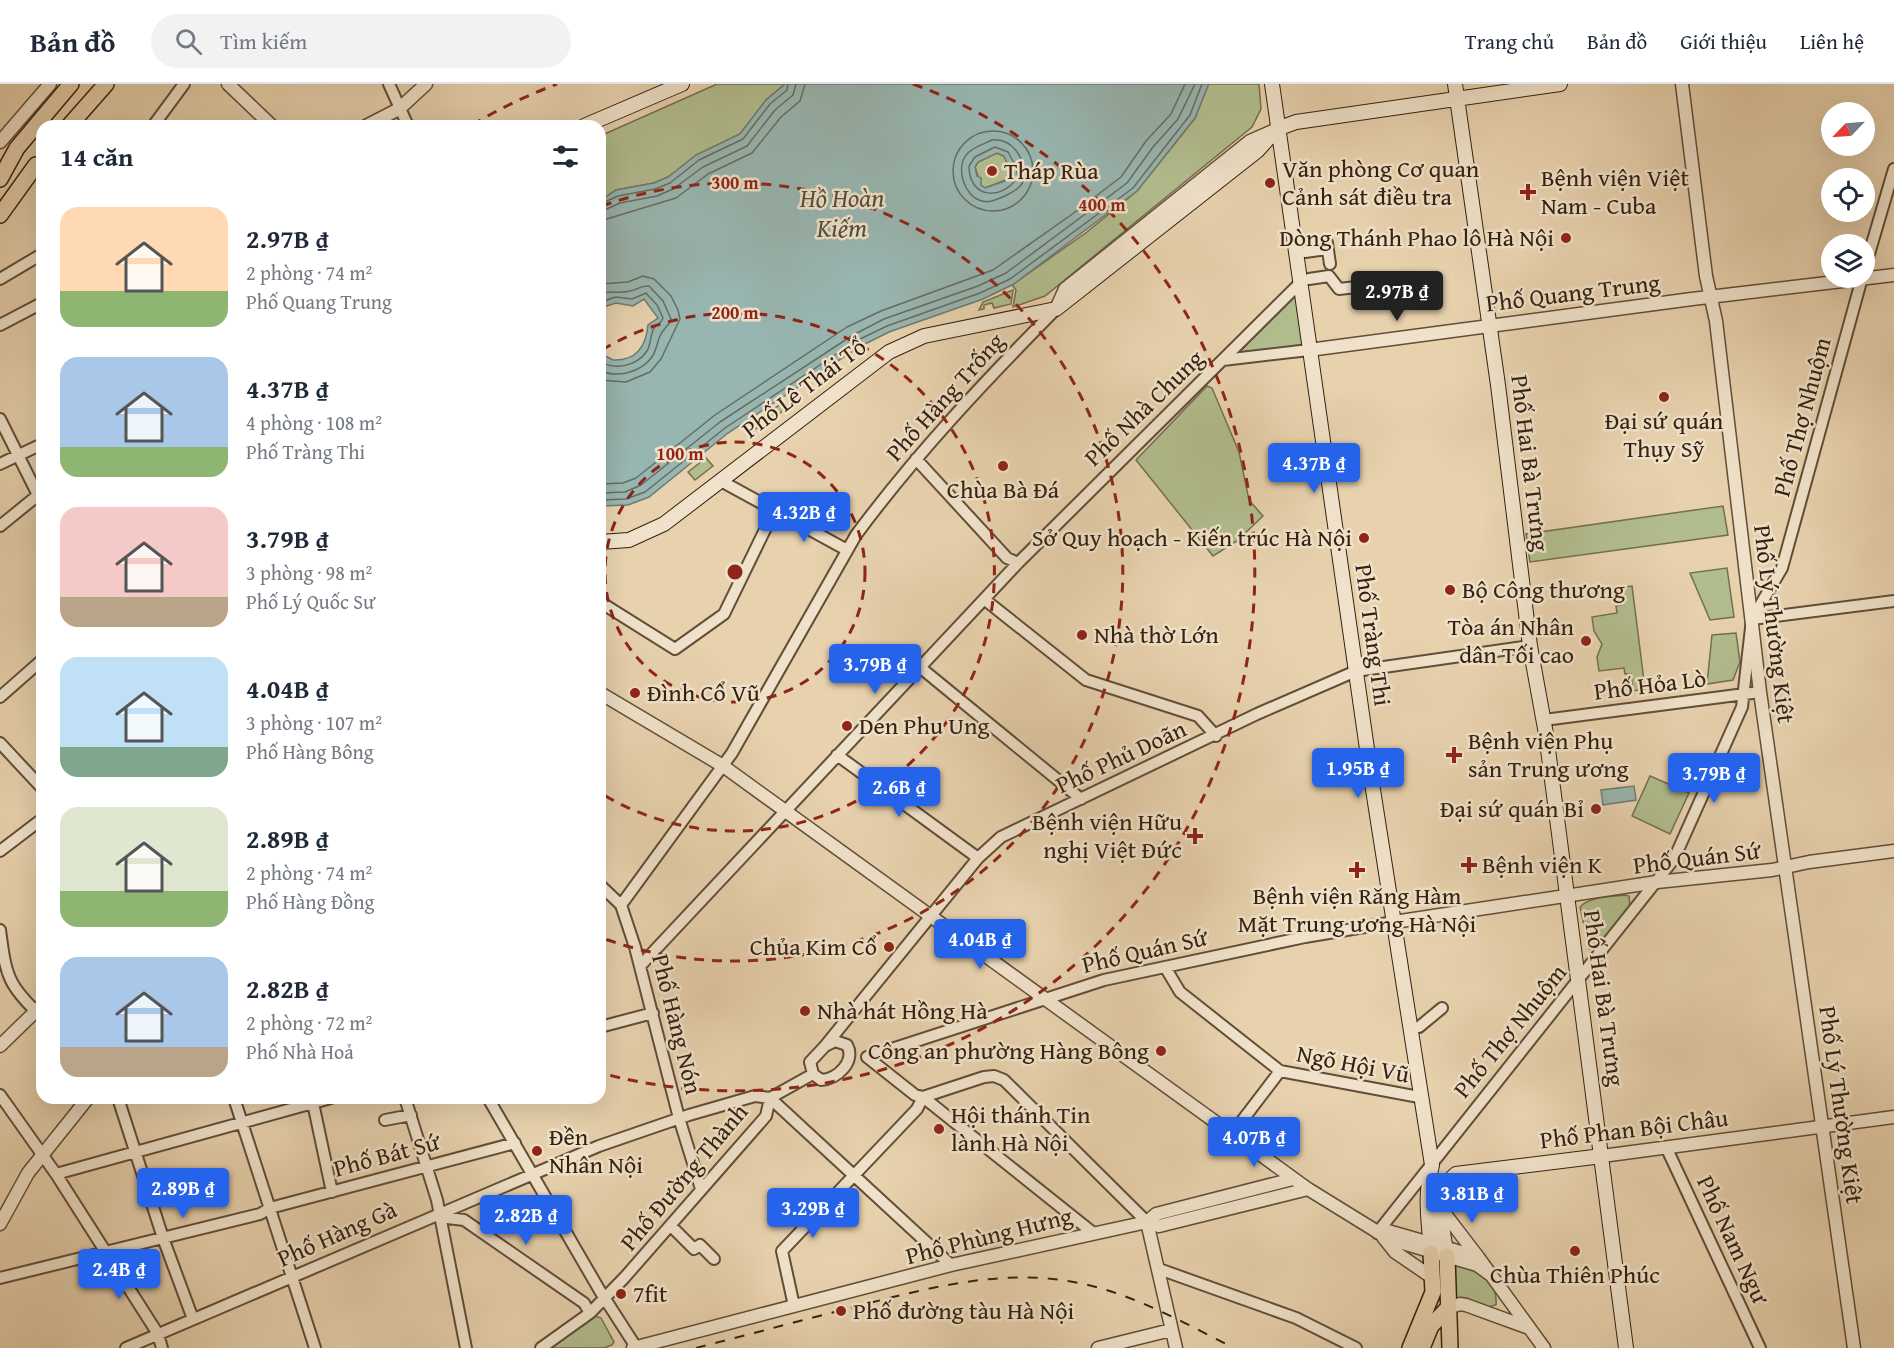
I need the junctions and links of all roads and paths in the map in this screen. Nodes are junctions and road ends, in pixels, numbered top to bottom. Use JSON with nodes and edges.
{"nodes":[{"id":1,"x":50,"y":84,"type":"edge"},
{"id":2,"x":71,"y":84,"type":"edge"},
{"id":3,"x":106,"y":84,"type":"edge"},
{"id":4,"x":184,"y":84,"type":"edge"},
{"id":5,"x":228,"y":84,"type":"edge"},
{"id":6,"x":389,"y":84,"type":"edge"},
{"id":7,"x":426,"y":84,"type":"edge"},
{"id":8,"x":682,"y":84,"type":"edge"},
{"id":9,"x":1272,"y":84,"type":"edge"},
{"id":10,"x":1455,"y":84,"type":"edge"},
{"id":11,"x":1560,"y":84,"type":"edge"},
{"id":12,"x":1682,"y":84,"type":"edge"},
{"id":13,"x":1457,"y":98,"type":"junction"},
{"id":14,"x":399,"y":109,"type":"junction"},
{"id":15,"x":41,"y":120,"type":"edge"},
{"id":16,"x":74,"y":120,"type":"edge"},
{"id":17,"x":157,"y":120,"type":"edge"},
{"id":18,"x":266,"y":120,"type":"edge"},
{"id":19,"x":378,"y":120,"type":"edge"},
{"id":20,"x":405,"y":120,"type":"edge"},
{"id":21,"x":596,"y":120,"type":"edge"},
{"id":22,"x":36,"y":125,"type":"edge"},
{"id":23,"x":1277,"y":129,"type":"junction"},
{"id":24,"x":0,"y":142,"type":"edge"},
{"id":25,"x":17,"y":148,"type":"junction"},
{"id":26,"x":0,"y":166,"type":"edge"},
{"id":27,"x":1894,"y":169,"type":"edge"},
{"id":28,"x":36,"y":170,"type":"edge"},
{"id":29,"x":36,"y":171,"type":"edge"},
{"id":30,"x":0,"y":179,"type":"edge"},
{"id":31,"x":0,"y":202,"type":"edge"},
{"id":32,"x":0,"y":214,"type":"edge"},
{"id":33,"x":1875,"y":235,"type":"edge"},
{"id":34,"x":1305,"y":252,"type":"dead end"},
{"id":35,"x":36,"y":258,"type":"edge"},
{"id":36,"x":1330,"y":264,"type":"dead end"},
{"id":37,"x":1894,"y":275,"type":"edge"},
{"id":38,"x":1875,"y":276,"type":"edge"},
{"id":39,"x":0,"y":279,"type":"edge"},
{"id":40,"x":1304,"y":281,"type":"junction"},
{"id":41,"x":1821,"y":281,"type":"edge"},
{"id":42,"x":1356,"y":287,"type":"dead end"},
{"id":43,"x":1860,"y":288,"type":"edge"},
{"id":44,"x":1710,"y":296,"type":"junction"},
{"id":45,"x":36,"y":306,"type":"edge"},
{"id":46,"x":1056,"y":309,"type":"junction"},
{"id":47,"x":0,"y":325,"type":"edge"},
{"id":48,"x":1489,"y":325,"type":"junction"},
{"id":49,"x":1309,"y":350,"type":"junction"},
{"id":50,"x":1223,"y":360,"type":"junction"},
{"id":51,"x":0,"y":419,"type":"edge"},
{"id":52,"x":36,"y":446,"type":"edge"},
{"id":53,"x":16,"y":454,"type":"junction"},
{"id":54,"x":916,"y":459,"type":"junction"},
{"id":55,"x":0,"y":464,"type":"edge"},
{"id":56,"x":721,"y":481,"type":"junction"},
{"id":57,"x":36,"y":492,"type":"edge"},
{"id":58,"x":36,"y":503,"type":"edge"},
{"id":59,"x":775,"y":509,"type":"junction"},
{"id":60,"x":0,"y":526,"type":"edge"},
{"id":61,"x":606,"y":544,"type":"edge"},
{"id":62,"x":847,"y":550,"type":"junction"},
{"id":63,"x":1018,"y":563,"type":"junction"},
{"id":64,"x":984,"y":599,"type":"junction"},
{"id":65,"x":1894,"y":601,"type":"edge"},
{"id":66,"x":606,"y":606,"type":"edge"},
{"id":67,"x":1752,"y":619,"type":"junction"},
{"id":68,"x":1530,"y":646,"type":"junction"},
{"id":69,"x":36,"y":665,"type":"edge"},
{"id":70,"x":921,"y":668,"type":"junction"},
{"id":71,"x":1356,"y":671,"type":"junction"},
{"id":72,"x":1760,"y":692,"type":"junction"},
{"id":73,"x":1743,"y":694,"type":"junction"},
{"id":74,"x":0,"y":697,"type":"edge"},
{"id":75,"x":606,"y":697,"type":"edge"},
{"id":76,"x":1544,"y":720,"type":"junction"},
{"id":77,"x":1216,"y":736,"type":"junction"},
{"id":78,"x":0,"y":743,"type":"edge"},
{"id":79,"x":837,"y":755,"type":"junction"},
{"id":80,"x":723,"y":766,"type":"junction"},
{"id":81,"x":36,"y":782,"type":"edge"},
{"id":82,"x":1081,"y":799,"type":"junction"},
{"id":83,"x":784,"y":809,"type":"junction"},
{"id":84,"x":36,"y":824,"type":"edge"},
{"id":85,"x":0,"y":851,"type":"edge"},
{"id":86,"x":1894,"y":851,"type":"edge"},
{"id":87,"x":978,"y":858,"type":"junction"},
{"id":88,"x":1786,"y":867,"type":"junction"},
{"id":89,"x":1657,"y":882,"type":"junction"},
{"id":90,"x":606,"y":891,"type":"edge"},
{"id":91,"x":1567,"y":896,"type":"junction"},
{"id":92,"x":621,"y":905,"type":"junction"},
{"id":93,"x":930,"y":917,"type":"junction"},
{"id":94,"x":1394,"y":922,"type":"junction"},
{"id":95,"x":0,"y":930,"type":"edge"},
{"id":96,"x":641,"y":965,"type":"junction"},
{"id":97,"x":1165,"y":967,"type":"junction"},
{"id":98,"x":1578,"y":979,"type":"junction"},
{"id":99,"x":1046,"y":997,"type":"junction"},
{"id":100,"x":36,"y":1007,"type":"edge"},
{"id":101,"x":1442,"y":1008,"type":"dead end"},
{"id":102,"x":653,"y":1013,"type":"junction"},
{"id":103,"x":36,"y":1014,"type":"edge"},
{"id":104,"x":606,"y":1025,"type":"edge"},
{"id":105,"x":1419,"y":1027,"type":"dead end"},
{"id":106,"x":0,"y":1046,"type":"edge"},
{"id":107,"x":825,"y":1046,"type":"junction"},
{"id":108,"x":1280,"y":1071,"type":"junction"},
{"id":109,"x":813,"y":1074,"type":"junction"},
{"id":110,"x":0,"y":1095,"type":"edge"},
{"id":111,"x":923,"y":1097,"type":"junction"},
{"id":112,"x":1419,"y":1097,"type":"junction"},
{"id":113,"x":770,"y":1098,"type":"junction"},
{"id":114,"x":83,"y":1104,"type":"edge"},
{"id":115,"x":120,"y":1104,"type":"edge"},
{"id":116,"x":236,"y":1104,"type":"edge"},
{"id":117,"x":309,"y":1104,"type":"edge"},
{"id":118,"x":313,"y":1104,"type":"edge"},
{"id":119,"x":407,"y":1104,"type":"edge"},
{"id":120,"x":492,"y":1104,"type":"edge"},
{"id":121,"x":411,"y":1115,"type":"junction"},
{"id":122,"x":1894,"y":1117,"type":"edge"},
{"id":123,"x":679,"y":1118,"type":"junction"},
{"id":124,"x":385,"y":1120,"type":"dead end"},
{"id":125,"x":242,"y":1122,"type":"junction"},
{"id":126,"x":1822,"y":1126,"type":"junction"},
{"id":127,"x":1232,"y":1134,"type":"junction"},
{"id":128,"x":515,"y":1143,"type":"junction"},
{"id":129,"x":1667,"y":1149,"type":"junction"},
{"id":130,"x":137,"y":1151,"type":"junction"},
{"id":131,"x":41,"y":1154,"type":"junction"},
{"id":132,"x":1602,"y":1156,"type":"junction"},
{"id":133,"x":1432,"y":1165,"type":"junction"},
{"id":134,"x":427,"y":1167,"type":"junction"},
{"id":135,"x":56,"y":1174,"type":"junction"},
{"id":136,"x":533,"y":1174,"type":"junction"},
{"id":137,"x":853,"y":1176,"type":"junction"},
{"id":138,"x":1293,"y":1179,"type":"junction"},
{"id":139,"x":701,"y":1189,"type":"junction"},
{"id":140,"x":1308,"y":1189,"type":"junction"},
{"id":141,"x":332,"y":1192,"type":"junction"},
{"id":142,"x":270,"y":1208,"type":"junction"},
{"id":143,"x":1442,"y":1210,"type":"junction"},
{"id":144,"x":439,"y":1217,"type":"junction"},
{"id":145,"x":1147,"y":1222,"type":"junction"},
{"id":146,"x":0,"y":1224,"type":"edge"},
{"id":147,"x":671,"y":1226,"type":"junction"},
{"id":148,"x":1092,"y":1232,"type":"junction"},
{"id":149,"x":1380,"y":1235,"type":"junction"},
{"id":150,"x":163,"y":1238,"type":"junction"},
{"id":151,"x":1438,"y":1250,"type":"junction"},
{"id":152,"x":104,"y":1251,"type":"junction"},
{"id":153,"x":1478,"y":1257,"type":"junction"},
{"id":154,"x":714,"y":1259,"type":"dead end"},
{"id":155,"x":951,"y":1265,"type":"junction"},
{"id":156,"x":1159,"y":1269,"type":"junction"},
{"id":157,"x":1492,"y":1276,"type":"junction"},
{"id":158,"x":0,"y":1278,"type":"edge"},
{"id":159,"x":292,"y":1278,"type":"junction"},
{"id":160,"x":1433,"y":1278,"type":"junction"},
{"id":161,"x":1501,"y":1288,"type":"junction"},
{"id":162,"x":605,"y":1297,"type":"junction"},
{"id":163,"x":794,"y":1306,"type":"junction"},
{"id":164,"x":1448,"y":1308,"type":"junction"},
{"id":165,"x":590,"y":1313,"type":"junction"},
{"id":166,"x":1485,"y":1314,"type":"junction"},
{"id":167,"x":193,"y":1319,"type":"junction"},
{"id":168,"x":1529,"y":1328,"type":"junction"},
{"id":169,"x":1171,"y":1330,"type":"junction"},
{"id":170,"x":158,"y":1334,"type":"junction"},
{"id":171,"x":126,"y":1348,"type":"edge"},
{"id":172,"x":162,"y":1348,"type":"edge"},
{"id":173,"x":315,"y":1348,"type":"edge"},
{"id":174,"x":466,"y":1348,"type":"edge"},
{"id":175,"x":541,"y":1348,"type":"edge"},
{"id":176,"x":634,"y":1348,"type":"edge"},
{"id":177,"x":1098,"y":1348,"type":"edge"},
{"id":178,"x":1176,"y":1348,"type":"edge"},
{"id":179,"x":1356,"y":1348,"type":"edge"},
{"id":180,"x":1410,"y":1348,"type":"edge"},
{"id":181,"x":1422,"y":1348,"type":"edge"},
{"id":182,"x":1450,"y":1348,"type":"edge"},
{"id":183,"x":1544,"y":1348,"type":"edge"},
{"id":184,"x":1626,"y":1348,"type":"edge"},
{"id":185,"x":1760,"y":1348,"type":"edge"},
{"id":186,"x":1854,"y":1348,"type":"edge"}],
"edges":[{"from":1,"to":24,"type":"street"},
{"from":2,"to":15,"type":"main road"},
{"from":3,"to":16,"type":"main road"},
{"from":4,"to":17,"type":"street"},
{"from":5,"to":18,"type":"street"},
{"from":6,"to":14,"type":"street"},
{"from":7,"to":14,"type":"street"},
{"from":8,"to":21,"type":"main road"},
{"from":9,"to":23,"type":"main road","name":"Phố Tràng Thi"},
{"from":10,"to":13,"type":"main road","name":"Phố Hai Bà Trưng"},
{"from":11,"to":13,"type":"main road"},
{"from":12,"to":44,"type":"street","name":"Phố Lý Thường Kiệt"},
{"from":13,"to":23,"type":"main road"},
{"from":13,"to":48,"type":"main road","name":"Phố Hai Bà Trưng"},
{"from":14,"to":19,"type":"street"},
{"from":14,"to":20,"type":"street"},
{"from":22,"to":25,"type":"main road"},
{"from":23,"to":40,"type":"main road","name":"Phố Tràng Thi"},
{"from":23,"to":46,"type":"main road","name":"Phố Lê Thái Tổ"},
{"from":25,"to":26,"type":"main road"},
{"from":25,"to":30,"type":"main road"},
{"from":27,"to":33,"type":"street","name":"Phố Thợ Nhuộm"},
{"from":28,"to":31,"type":"main road"},
{"from":29,"to":32,"type":"main road"},
{"from":34,"to":36,"type":"street"},
{"from":35,"to":39,"type":"street"},
{"from":37,"to":38,"type":"street","name":"Phố Quang Trung"},
{"from":40,"to":42,"type":"street"},
{"from":40,"to":49,"type":"main road","name":"Phố Tràng Thi"},
{"from":40,"to":50,"type":"street","name":"Phố Nhà Chung"},
{"from":41,"to":44,"type":"street","name":"Phố Quang Trung"},
{"from":43,"to":67,"type":"street","name":"Phố Thợ Nhuộm"},
{"from":44,"to":48,"type":"street","name":"Phố Quang Trung"},
{"from":44,"to":67,"type":"street","name":"Phố Lý Thường Kiệt"},
{"from":45,"to":47,"type":"street"},
{"from":46,"to":54,"type":"street","name":"Phố Hàng Trống"},
{"from":46,"to":56,"type":"main road","name":"Phố Lê Thái Tổ"},
{"from":48,"to":49,"type":"street","name":"Phố Quang Trung"},
{"from":48,"to":68,"type":"main road","name":"Phố Hai Bà Trưng"},
{"from":49,"to":50,"type":"street","name":"Phố Quang Trung"},
{"from":49,"to":71,"type":"main road","name":"Phố Tràng Thi"},
{"from":50,"to":63,"type":"street","name":"Phố Nhà Chung"},
{"from":51,"to":53,"type":"street"},
{"from":52,"to":53,"type":"street"},
{"from":53,"to":55,"type":"street"},
{"from":53,"to":57,"type":"street"},
{"from":54,"to":62,"type":"street","name":"Phố Hàng Trống"},
{"from":54,"to":63,"type":"street"},
{"from":56,"to":59,"type":"street"},
{"from":56,"to":61,"type":"main road","name":"Phố Lê Thái Tổ"},
{"from":58,"to":60,"type":"street"},
{"from":59,"to":62,"type":"street"},
{"from":59,"to":66,"type":"street"},
{"from":62,"to":80,"type":"street","name":"Phố Hàng Trống"},
{"from":63,"to":64,"type":"street","name":"Phố Nhà Chung"},
{"from":64,"to":70,"type":"street","name":"Phố Nhà Chung"},
{"from":64,"to":77,"type":"street"},
{"from":65,"to":67,"type":"street"},
{"from":67,"to":72,"type":"street","name":"Phố Lý Thường Kiệt"},
{"from":67,"to":73,"type":"street","name":"Phố Thợ Nhuộm"},
{"from":68,"to":71,"type":"street","name":"Phố Phủ Doãn"},
{"from":68,"to":76,"type":"main road","name":"Phố Hai Bà Trưng"},
{"from":69,"to":74,"type":"street"},
{"from":70,"to":79,"type":"street","name":"Phố Nhà Chung"},
{"from":70,"to":82,"type":"street"},
{"from":71,"to":77,"type":"street","name":"Phố Phủ Doãn"},
{"from":71,"to":94,"type":"main road","name":"Phố Tràng Thi"},
{"from":72,"to":73,"type":"street","name":"Phố Hỏa Lò"},
{"from":72,"to":88,"type":"street","name":"Phố Lý Thường Kiệt"},
{"from":73,"to":76,"type":"street","name":"Phố Hỏa Lò"},
{"from":73,"to":89,"type":"street","name":"Phố Thợ Nhuộm"},
{"from":75,"to":80,"type":"street"},
{"from":76,"to":91,"type":"main road","name":"Phố Hai Bà Trưng"},
{"from":77,"to":82,"type":"street","name":"Phố Phủ Doãn"},
{"from":78,"to":81,"type":"street"},
{"from":79,"to":83,"type":"street","name":"Phố Nhà Chung"},
{"from":79,"to":87,"type":"street"},
{"from":80,"to":83,"type":"street"},
{"from":80,"to":92,"type":"street","name":"Phố Hàng Trống"},
{"from":82,"to":87,"type":"street","name":"Phố Phủ Doãn"},
{"from":83,"to":93,"type":"street"},
{"from":83,"to":96,"type":"street","name":"Phố Nhà Chung"},
{"from":84,"to":85,"type":"street"},
{"from":86,"to":88,"type":"street","name":"Phố Quán Sứ"},
{"from":87,"to":93,"type":"street","name":"Phố Phủ Doãn"},
{"from":88,"to":89,"type":"street","name":"Phố Quán Sứ"},
{"from":88,"to":126,"type":"street","name":"Phố Lý Thường Kiệt"},
{"from":89,"to":91,"type":"street","name":"Phố Quán Sứ"},
{"from":89,"to":98,"type":"street","name":"Phố Thợ Nhuộm"},
{"from":90,"to":92,"type":"street"},
{"from":91,"to":94,"type":"street","name":"Phố Quán Sứ"},
{"from":91,"to":98,"type":"main road","name":"Phố Hai Bà Trưng"},
{"from":92,"to":96,"type":"street","name":"Phố Hàng Nón"},
{"from":93,"to":99,"type":"street"},
{"from":93,"to":107,"type":"street"},
{"from":94,"to":97,"type":"street","name":"Phố Quán Sứ"},
{"from":94,"to":112,"type":"main road","name":"Phố Tràng Thi"},
{"from":95,"to":100,"type":"street"},
{"from":96,"to":102,"type":"street","name":"Phố Hàng Nón"},
{"from":97,"to":99,"type":"street","name":"Phố Quán Sứ"},
{"from":97,"to":108,"type":"street","name":"Ngõ Hội Vũ"},
{"from":98,"to":132,"type":"main road","name":"Phố Hai Bà Trưng"},
{"from":98,"to":133,"type":"street","name":"Phố Thợ Nhuộm"},
{"from":99,"to":111,"type":"street","name":"Phố Quán Sứ"},
{"from":99,"to":127,"type":"street"},
{"from":101,"to":105,"type":"street"},
{"from":102,"to":104,"type":"street"},
{"from":102,"to":123,"type":"street","name":"Phố Hàng Nón"},
{"from":103,"to":106,"type":"street"},
{"from":107,"to":109,"type":"street"},
{"from":107,"to":109,"type":"street"},
{"from":108,"to":112,"type":"street","name":"Ngõ Hội Vũ"},
{"from":108,"to":127,"type":"street","name":"Ngõ Hội Vũ"},
{"from":109,"to":113,"type":"street"},
{"from":110,"to":131,"type":"street"},
{"from":111,"to":137,"type":"street"},
{"from":111,"to":145,"type":"street"},
{"from":111,"to":148,"type":"street"},
{"from":112,"to":133,"type":"main road","name":"Phố Tràng Thi"},
{"from":113,"to":123,"type":"street","name":"Phố Hàng Gà"},
{"from":113,"to":137,"type":"street"},
{"from":113,"to":139,"type":"street","name":"Phố Đường Thành"},
{"from":114,"to":131,"type":"street"},
{"from":115,"to":130,"type":"street"},
{"from":116,"to":125,"type":"street"},
{"from":117,"to":125,"type":"street"},
{"from":118,"to":141,"type":"street"},
{"from":119,"to":121,"type":"street"},
{"from":120,"to":128,"type":"street"},
{"from":121,"to":124,"type":"street"},
{"from":121,"to":134,"type":"street"},
{"from":122,"to":126,"type":"street","name":"Phố Phan Bội Châu"},
{"from":123,"to":136,"type":"street","name":"Phố Hàng Gà"},
{"from":123,"to":139,"type":"street","name":"Phố Hàng Nón"},
{"from":125,"to":130,"type":"street"},
{"from":125,"to":142,"type":"street"},
{"from":126,"to":129,"type":"street","name":"Phố Phan Bội Châu"},
{"from":126,"to":186,"type":"street","name":"Phố Lý Thường Kiệt"},
{"from":127,"to":138,"type":"street"},
{"from":128,"to":134,"type":"street","name":"Phố Bát Sứ"},
{"from":128,"to":136,"type":"street"},
{"from":129,"to":132,"type":"street","name":"Phố Phan Bội Châu"},
{"from":129,"to":185,"type":"street","name":"Phố Nam Ngư"},
{"from":130,"to":135,"type":"street"},
{"from":130,"to":150,"type":"street"},
{"from":131,"to":135,"type":"street"},
{"from":131,"to":146,"type":"street"},
{"from":132,"to":143,"type":"main road","name":"Phố Phan Bội Châu"},
{"from":132,"to":184,"type":"main road","name":"Phố Hai Bà Trưng"},
{"from":133,"to":149,"type":"street","name":"Phố Thợ Nhuộm"},
{"from":133,"to":151,"type":"main road","name":"Phố Tràng Thi"},
{"from":134,"to":141,"type":"street","name":"Phố Bát Sứ"},
{"from":134,"to":144,"type":"street"},
{"from":135,"to":152,"type":"street"},
{"from":136,"to":144,"type":"street","name":"Phố Hàng Gà"},
{"from":136,"to":162,"type":"street"},
{"from":137,"to":155,"type":"street"},
{"from":137,"to":163,"type":"street"},
{"from":138,"to":140,"type":"street"},
{"from":138,"to":145,"type":"street","name":"Phố Phùng Hưng"},
{"from":139,"to":147,"type":"street","name":"Phố Đường Thành"},
{"from":140,"to":145,"type":"street","name":"Phố Phùng Hưng"},
{"from":140,"to":149,"type":"street"},
{"from":141,"to":142,"type":"street","name":"Phố Bát Sứ"},
{"from":142,"to":150,"type":"street","name":"Phố Bát Sứ"},
{"from":142,"to":159,"type":"street"},
{"from":143,"to":151,"type":"main road","name":"Phố Phan Bội Châu"},
{"from":143,"to":153,"type":"street"},
{"from":144,"to":159,"type":"street","name":"Phố Hàng Gà"},
{"from":144,"to":165,"type":"street"},
{"from":144,"to":174,"type":"street"},
{"from":145,"to":148,"type":"street","name":"Phố Phùng Hưng"},
{"from":145,"to":156,"type":"street"},
{"from":147,"to":154,"type":"street"},
{"from":147,"to":162,"type":"street","name":"Phố Đường Thành"},
{"from":148,"to":155,"type":"street","name":"Phố Phùng Hưng"},
{"from":149,"to":151,"type":"street"},
{"from":149,"to":160,"type":"street"},
{"from":150,"to":152,"type":"street","name":"Phố Bát Sứ"},
{"from":150,"to":167,"type":"street"},
{"from":151,"to":153,"type":"street"},
{"from":151,"to":157,"type":"street"},
{"from":151,"to":160,"type":"main road"},
{"from":151,"to":164,"type":"main road"},
{"from":152,"to":158,"type":"street","name":"Phố Bát Sứ"},
{"from":152,"to":170,"type":"street"},
{"from":153,"to":157,"type":"street"},
{"from":155,"to":163,"type":"street","name":"Phố Phùng Hưng"},
{"from":156,"to":169,"type":"street"},
{"from":156,"to":179,"type":"street"},
{"from":157,"to":161,"type":"street"},
{"from":159,"to":167,"type":"street","name":"Phố Hàng Gà"},
{"from":159,"to":173,"type":"street"},
{"from":160,"to":180,"type":"main road"},
{"from":161,"to":166,"type":"street"},
{"from":161,"to":168,"type":"street"},
{"from":162,"to":165,"type":"street","name":"Phố Đường Thành"},
{"from":162,"to":176,"type":"street"},
{"from":163,"to":176,"type":"street","name":"Phố Phùng Hưng"},
{"from":164,"to":166,"type":"street"},
{"from":164,"to":181,"type":"main road"},
{"from":164,"to":182,"type":"main road"},
{"from":165,"to":175,"type":"street","name":"Phố Đường Thành"},
{"from":166,"to":168,"type":"street"},
{"from":167,"to":170,"type":"street","name":"Phố Hàng Gà"},
{"from":168,"to":183,"type":"street"},
{"from":169,"to":177,"type":"street"},
{"from":169,"to":178,"type":"street"},
{"from":170,"to":171,"type":"street","name":"Phố Hàng Gà"},
{"from":170,"to":172,"type":"street"}]}
